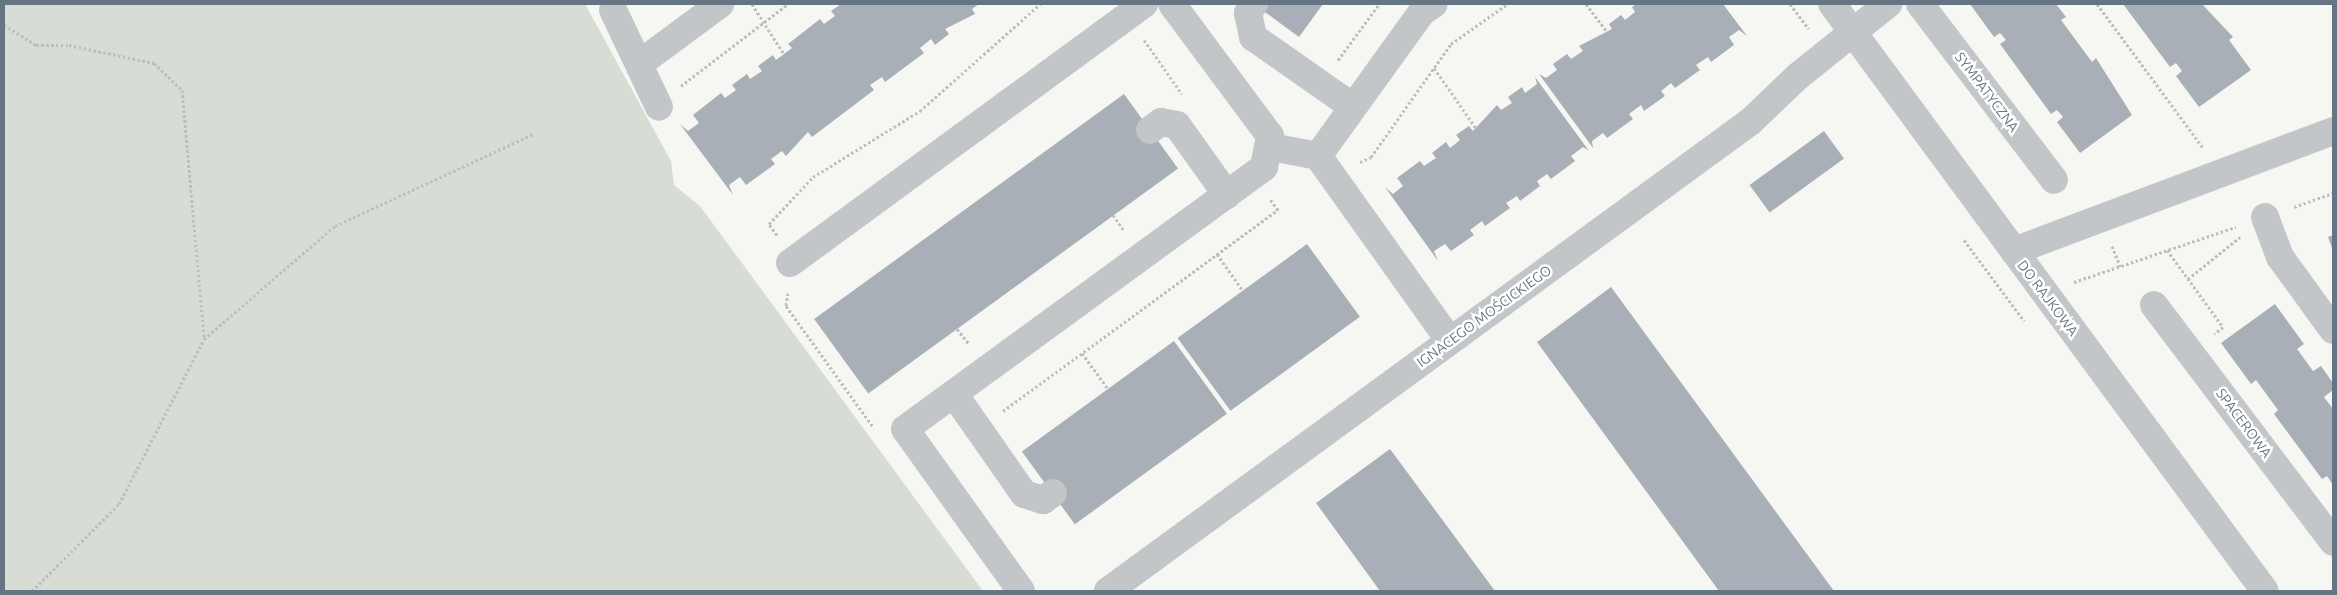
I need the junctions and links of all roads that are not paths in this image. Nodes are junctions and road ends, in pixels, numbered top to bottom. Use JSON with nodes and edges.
{"nodes":[{"id":1,"x":720,"y":4,"type":"edge"},
{"id":2,"x":1144,"y":4,"type":"edge"},
{"id":3,"x":1172,"y":4,"type":"edge"},
{"id":4,"x":1254,"y":4,"type":"edge"},
{"id":5,"x":1434,"y":4,"type":"edge"},
{"id":6,"x":1832,"y":4,"type":"edge"},
{"id":7,"x":1888,"y":4,"type":"edge"},
{"id":8,"x":1920,"y":4,"type":"edge"},
{"id":9,"x":613,"y":10,"type":"dead end"},
{"id":10,"x":1852,"y":32,"type":"junction"},
{"id":11,"x":638,"y":64,"type":"junction"},
{"id":12,"x":668,"y":98,"type":"road end"},
{"id":13,"x":1353,"y":108,"type":"junction"},
{"id":14,"x":1150,"y":130,"type":"dead end"},
{"id":15,"x":2333,"y":131,"type":"edge"},
{"id":16,"x":1271,"y":147,"type":"junction"},
{"id":17,"x":1325,"y":165,"type":"junction"},
{"id":18,"x":2054,"y":180,"type":"dead end"},
{"id":19,"x":1228,"y":195,"type":"junction"},
{"id":20,"x":2267,"y":221,"type":"road end"},
{"id":21,"x":2014,"y":251,"type":"junction"},
{"id":22,"x":792,"y":261,"type":"road end"},
{"id":23,"x":2154,"y":305,"type":"dead end"},
{"id":24,"x":2333,"y":330,"type":"edge"},
{"id":25,"x":1450,"y":341,"type":"junction"},
{"id":26,"x":954,"y":394,"type":"junction"},
{"id":27,"x":1053,"y":493,"type":"dead end"},
{"id":28,"x":2333,"y":542,"type":"edge"},
{"id":29,"x":1021,"y":591,"type":"edge"},
{"id":30,"x":1108,"y":591,"type":"edge"},
{"id":31,"x":2265,"y":591,"type":"edge"}],
"edges":[{"from":1,"to":11,"type":"street"},
{"from":2,"to":22,"type":"street"},
{"from":3,"to":16,"type":"street"},
{"from":4,"to":13,"type":"street"},
{"from":5,"to":13,"type":"street"},
{"from":6,"to":10,"type":"street","name":"DO RAJKOWA"},
{"from":7,"to":10,"type":"street"},
{"from":8,"to":18,"type":"street","name":"SYMPATYCZNA"},
{"from":9,"to":11,"type":"street"},
{"from":10,"to":21,"type":"street","name":"DO RAJKOWA"},
{"from":10,"to":25,"type":"street","name":"IGNACEGO MOŚCICKIEGO"},
{"from":11,"to":12,"type":"street"},
{"from":13,"to":17,"type":"street"},
{"from":14,"to":19,"type":"street"},
{"from":15,"to":21,"type":"street"},
{"from":16,"to":17,"type":"street"},
{"from":16,"to":19,"type":"street"},
{"from":17,"to":25,"type":"street"},
{"from":19,"to":26,"type":"street"},
{"from":20,"to":24,"type":"street"},
{"from":21,"to":31,"type":"street","name":"DO RAJKOWA"},
{"from":23,"to":28,"type":"street","name":"SPACEROWA"},
{"from":25,"to":30,"type":"street","name":"IGNACEGO MOŚCICKIEGO"},
{"from":26,"to":27,"type":"street"},
{"from":26,"to":29,"type":"street"}]}
